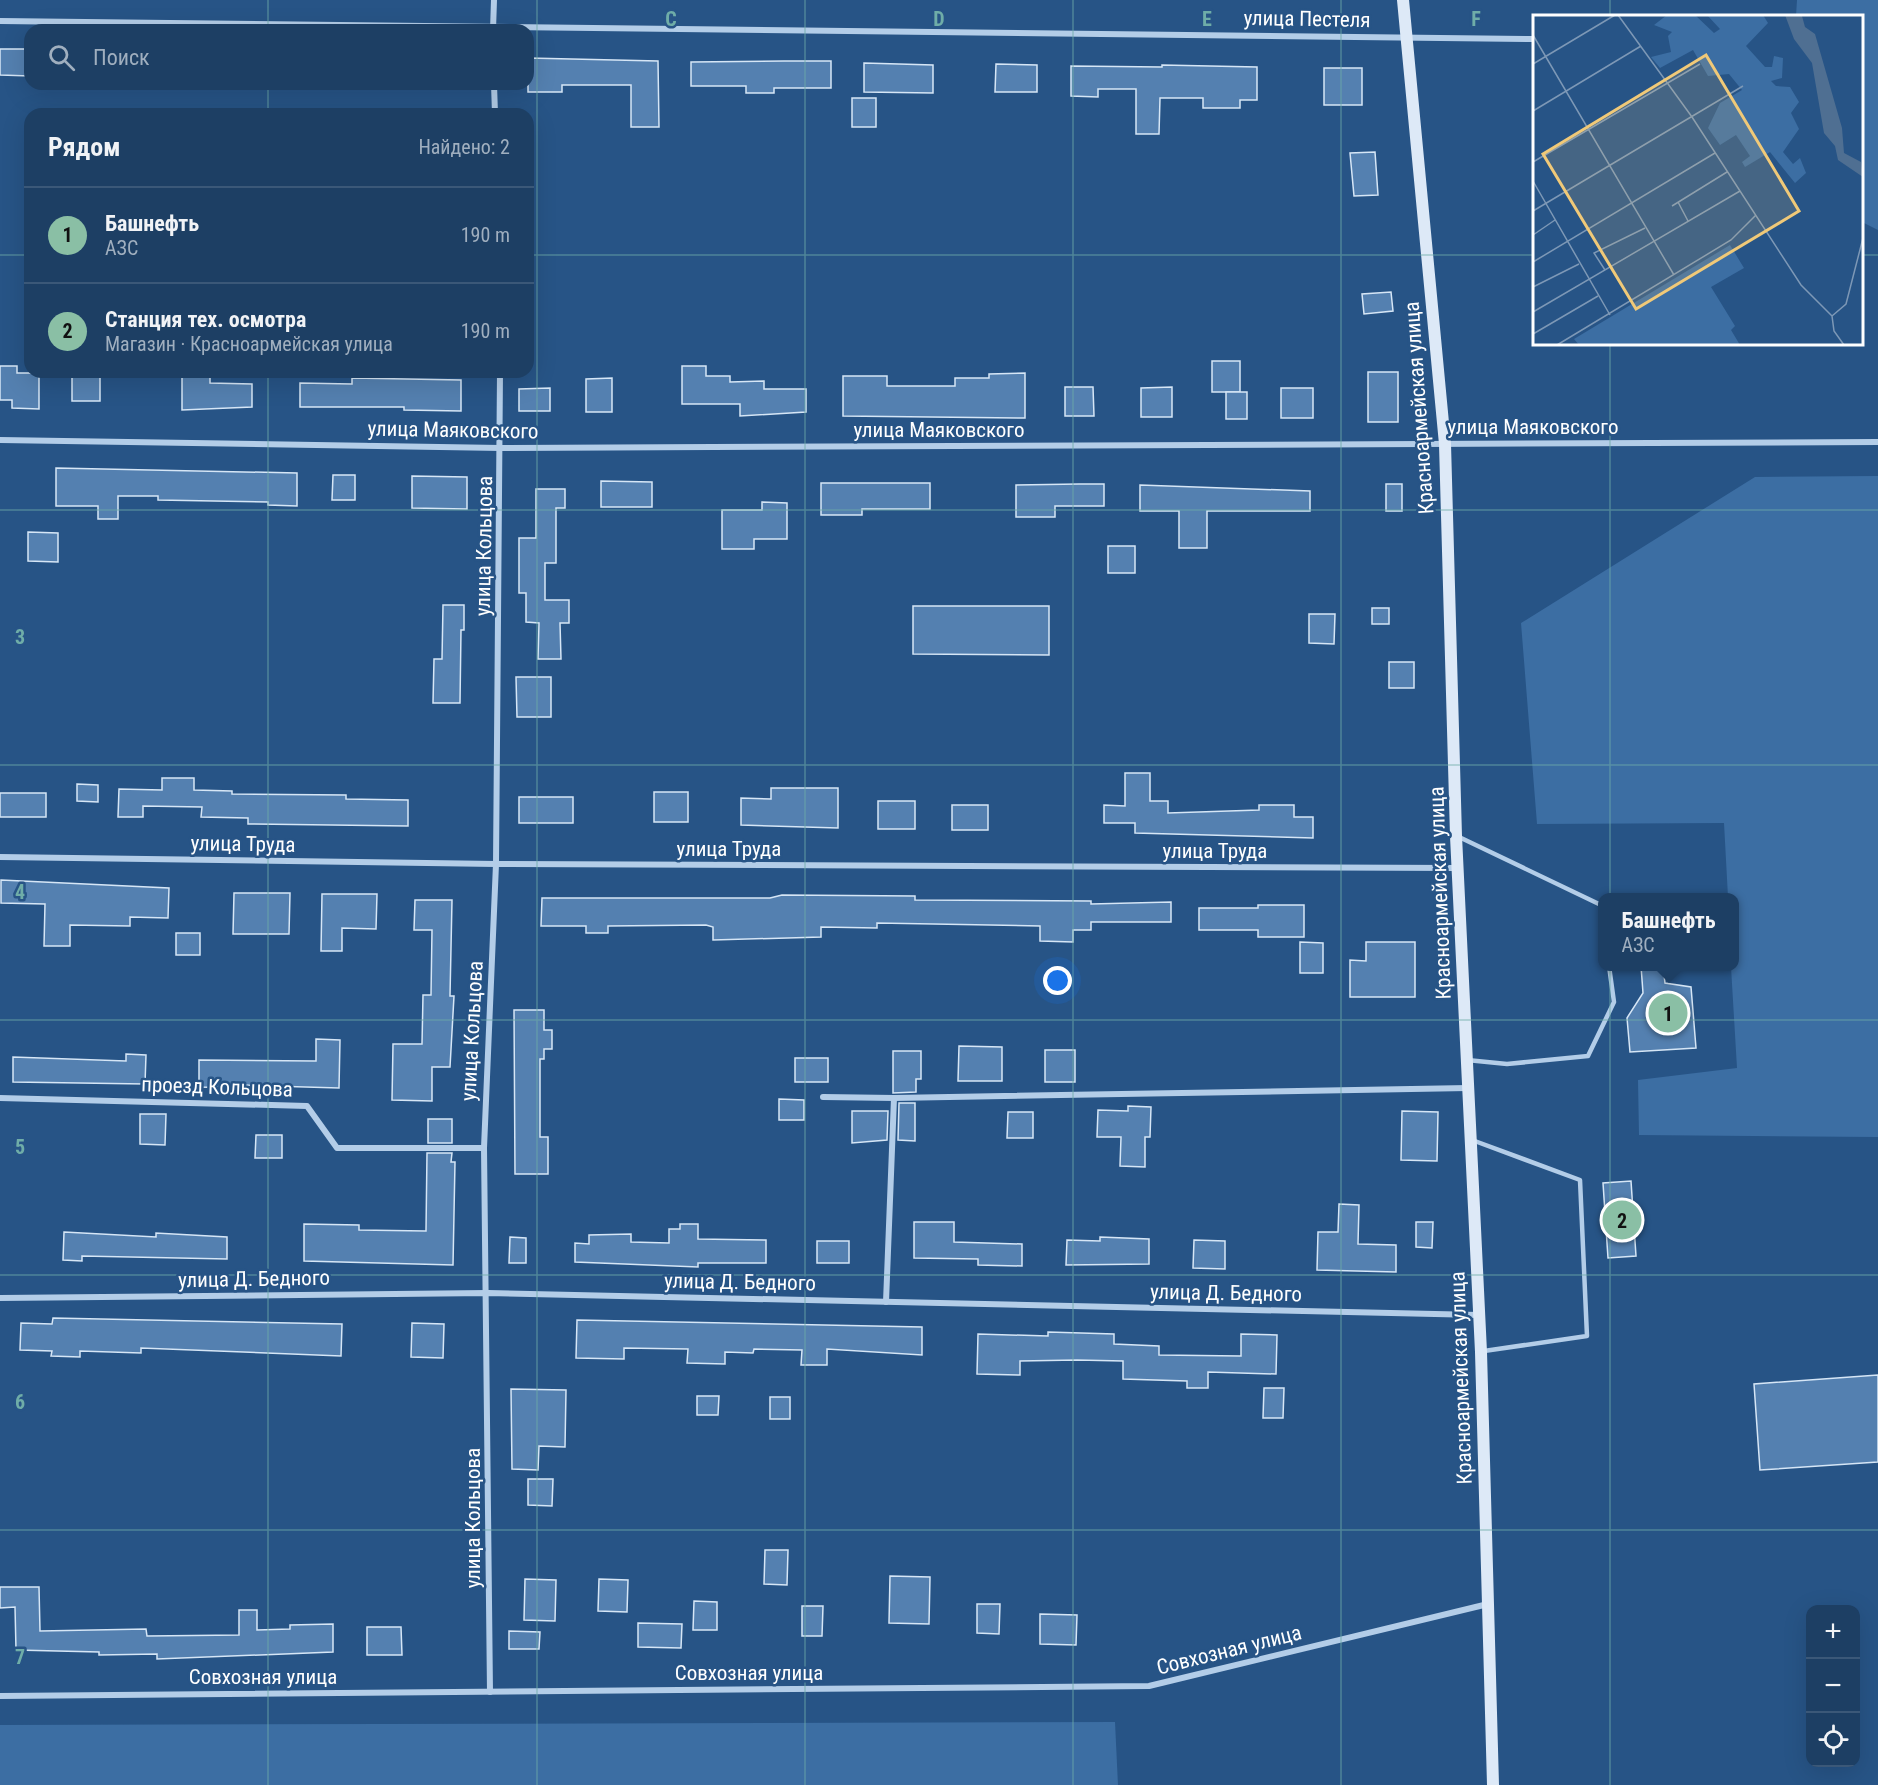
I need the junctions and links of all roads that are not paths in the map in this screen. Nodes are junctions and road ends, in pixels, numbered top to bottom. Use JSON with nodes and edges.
{"nodes":[{"id":1,"x":494,"y":0,"type":"edge"},
{"id":2,"x":1404,"y":0,"type":"edge"},
{"id":3,"x":0,"y":21,"type":"edge"},
{"id":4,"x":246,"y":24,"type":"edge"},
{"id":5,"x":493,"y":24,"type":"edge"},
{"id":6,"x":534,"y":27,"type":"edge"},
{"id":7,"x":1406,"y":36,"type":"junction"},
{"id":8,"x":1533,"y":39,"type":"edge"},
{"id":9,"x":494,"y":90,"type":"edge"},
{"id":10,"x":495,"y":108,"type":"edge"},
{"id":11,"x":500,"y":378,"type":"edge"},
{"id":12,"x":0,"y":440,"type":"edge"},
{"id":13,"x":1878,"y":442,"type":"edge"},
{"id":14,"x":1445,"y":444,"type":"junction"},
{"id":15,"x":501,"y":448,"type":"junction"},
{"id":16,"x":1456,"y":836,"type":"junction"},
{"id":17,"x":0,"y":857,"type":"edge"},
{"id":18,"x":496,"y":864,"type":"junction"},
{"id":19,"x":1458,"y":868,"type":"junction"},
{"id":20,"x":1598,"y":904,"type":"edge"},
{"id":21,"x":1611,"y":971,"type":"edge"},
{"id":22,"x":1467,"y":1060,"type":"junction"},
{"id":23,"x":1468,"y":1088,"type":"junction"},
{"id":24,"x":823,"y":1097,"type":"dead end"},
{"id":25,"x":0,"y":1098,"type":"edge"},
{"id":26,"x":894,"y":1098,"type":"junction"},
{"id":27,"x":1471,"y":1139,"type":"junction"},
{"id":28,"x":484,"y":1148,"type":"junction"},
{"id":29,"x":488,"y":1293,"type":"junction"},
{"id":30,"x":0,"y":1298,"type":"edge"},
{"id":31,"x":886,"y":1302,"type":"junction"},
{"id":32,"x":1479,"y":1315,"type":"junction"},
{"id":33,"x":1481,"y":1352,"type":"junction"},
{"id":34,"x":1488,"y":1604,"type":"junction"},
{"id":35,"x":490,"y":1692,"type":"junction"},
{"id":36,"x":0,"y":1696,"type":"edge"},
{"id":37,"x":1493,"y":1785,"type":"edge"}],
"edges":[{"from":1,"to":5,"type":"street"},
{"from":2,"to":7,"type":"main road","name":"Красноармейская улица"},
{"from":3,"to":4,"type":"street","name":"улица Пестеля"},
{"from":6,"to":7,"type":"street","name":"улица Пестеля"},
{"from":7,"to":8,"type":"street","name":"улица Пестеля"},
{"from":7,"to":14,"type":"main road","name":"Красноармейская улица"},
{"from":9,"to":10,"type":"street"},
{"from":11,"to":15,"type":"street","name":"улица Кольцова"},
{"from":12,"to":15,"type":"street","name":"улица Маяковского"},
{"from":13,"to":14,"type":"street","name":"улица Маяковского"},
{"from":14,"to":15,"type":"street","name":"улица Маяковского"},
{"from":14,"to":16,"type":"main road","name":"Красноармейская улица"},
{"from":15,"to":18,"type":"street","name":"улица Кольцова"},
{"from":16,"to":19,"type":"main road","name":"Красноармейская улица"},
{"from":16,"to":20,"type":"lane"},
{"from":17,"to":18,"type":"street","name":"улица Труда"},
{"from":18,"to":19,"type":"street","name":"улица Труда"},
{"from":18,"to":28,"type":"street","name":"улица Кольцова"},
{"from":19,"to":22,"type":"main road","name":"Красноармейская улица"},
{"from":21,"to":22,"type":"lane"},
{"from":22,"to":23,"type":"main road","name":"Красноармейская улица"},
{"from":23,"to":26,"type":"street"},
{"from":23,"to":27,"type":"main road","name":"Красноармейская улица"},
{"from":24,"to":26,"type":"street"},
{"from":25,"to":28,"type":"street","name":"проезд Кольцова"},
{"from":26,"to":31,"type":"street"},
{"from":27,"to":32,"type":"main road","name":"Красноармейская улица"},
{"from":27,"to":33,"type":"lane"},
{"from":28,"to":29,"type":"street","name":"улица Кольцова"},
{"from":29,"to":30,"type":"street","name":"улица Д. Бедного"},
{"from":29,"to":31,"type":"street","name":"улица Д. Бедного"},
{"from":29,"to":35,"type":"street","name":"улица Кольцова"},
{"from":31,"to":32,"type":"street","name":"улица Д. Бедного"},
{"from":32,"to":33,"type":"main road","name":"Красноармейская улица"},
{"from":33,"to":34,"type":"main road","name":"Красноармейская улица"},
{"from":34,"to":35,"type":"street","name":"Совхозная улица"},
{"from":34,"to":37,"type":"main road","name":"Красноармейская улица"},
{"from":35,"to":36,"type":"street","name":"Совхозная улица"}]}
